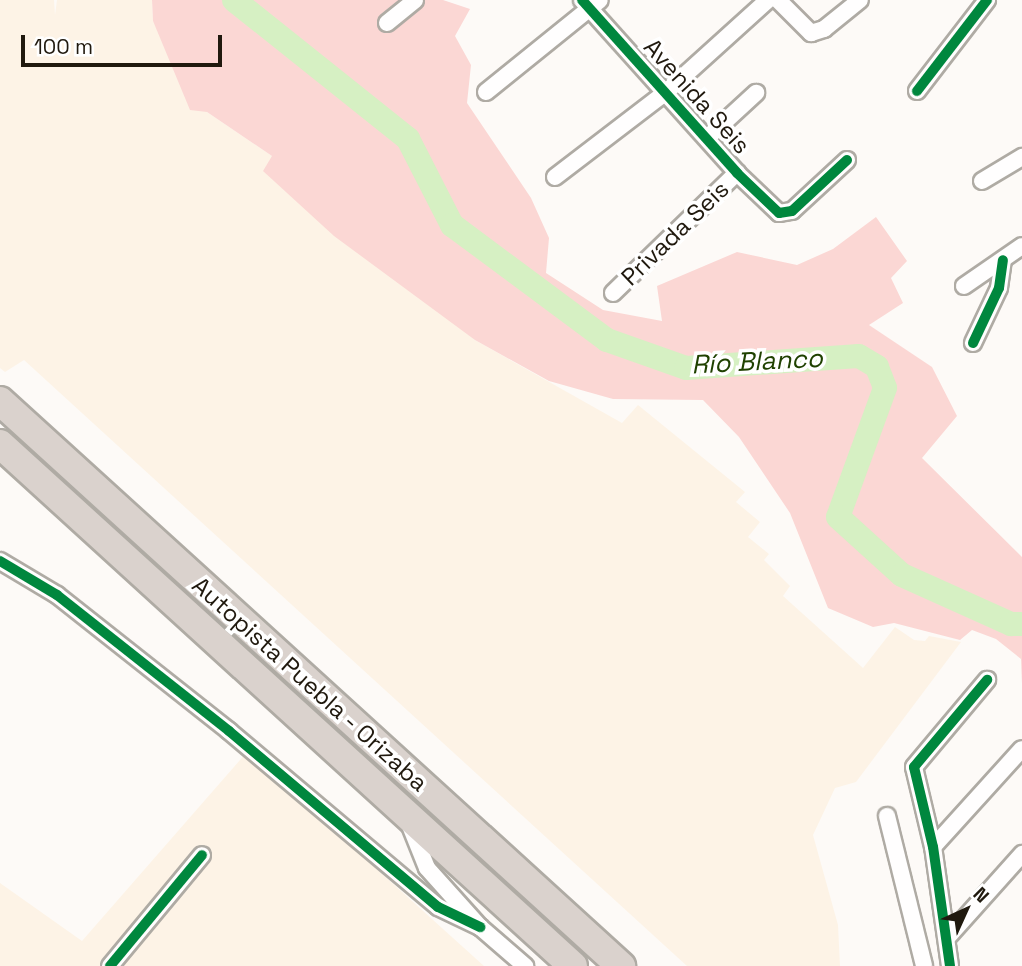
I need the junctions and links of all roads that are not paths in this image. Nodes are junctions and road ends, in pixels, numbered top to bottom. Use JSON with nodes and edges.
{"nodes":[{"id":1,"x":415,"y":0,"type":"edge"},
{"id":2,"x":768,"y":0,"type":"edge"},
{"id":3,"x":778,"y":0,"type":"edge"},
{"id":4,"x":860,"y":0,"type":"edge"},
{"id":5,"x":987,"y":0,"type":"edge"},
{"id":6,"x":591,"y":3,"type":"edge"},
{"id":7,"x":387,"y":23,"type":"dead end"},
{"id":8,"x":917,"y":91,"type":"dead end"},
{"id":9,"x":486,"y":92,"type":"dead end"},
{"id":10,"x":666,"y":93,"type":"junction"},
{"id":11,"x":757,"y":93,"type":"dead end"},
{"id":12,"x":707,"y":138,"type":"junction"},
{"id":13,"x":1022,"y":157,"type":"edge"},
{"id":14,"x":847,"y":160,"type":"dead end"},
{"id":15,"x":737,"y":173,"type":"junction"},
{"id":16,"x":555,"y":177,"type":"dead end"},
{"id":17,"x":982,"y":181,"type":"dead end"},
{"id":18,"x":1022,"y":246,"type":"edge"},
{"id":19,"x":1003,"y":260,"type":"junction"},
{"id":20,"x":964,"y":286,"type":"dead end"},
{"id":21,"x":613,"y":293,"type":"dead end"},
{"id":22,"x":973,"y":342,"type":"dead end"},
{"id":23,"x":0,"y":401,"type":"edge"},
{"id":24,"x":0,"y":444,"type":"edge"},
{"id":25,"x":0,"y":561,"type":"edge"},
{"id":26,"x":987,"y":680,"type":"dead end"},
{"id":27,"x":1022,"y":749,"type":"edge"},
{"id":28,"x":404,"y":811,"type":"junction"},
{"id":29,"x":887,"y":816,"type":"dead end"},
{"id":30,"x":933,"y":847,"type":"junction"},
{"id":31,"x":1022,"y":854,"type":"edge"},
{"id":32,"x":202,"y":855,"type":"dead end"},
{"id":33,"x":480,"y":927,"type":"junction"},
{"id":34,"x":947,"y":938,"type":"junction"},
{"id":35,"x":110,"y":966,"type":"edge"},
{"id":36,"x":524,"y":966,"type":"edge"},
{"id":37,"x":573,"y":966,"type":"edge"},
{"id":38,"x":621,"y":966,"type":"edge"},
{"id":39,"x":924,"y":966,"type":"edge"},
{"id":40,"x":950,"y":966,"type":"edge"}],
"edges":[{"from":1,"to":7,"type":"street"},
{"from":2,"to":10,"type":"street"},
{"from":3,"to":4,"type":"street"},
{"from":5,"to":8,"type":"street"},
{"from":6,"to":9,"type":"street"},
{"from":6,"to":10,"type":"street","name":"Avenida Seis"},
{"from":10,"to":12,"type":"street","name":"Avenida Seis"},
{"from":10,"to":16,"type":"street"},
{"from":11,"to":12,"type":"street"},
{"from":12,"to":15,"type":"street","name":"Avenida Seis"},
{"from":13,"to":17,"type":"street"},
{"from":14,"to":15,"type":"street","name":"Avenida Seis"},
{"from":15,"to":21,"type":"street","name":"Privada Seis"},
{"from":18,"to":19,"type":"street"},
{"from":19,"to":20,"type":"street"},
{"from":19,"to":22,"type":"street"},
{"from":23,"to":38,"type":"highway","name":"Autopista Puebla - Orizaba"},
{"from":24,"to":28,"type":"highway","name":"Autopista Puebla - Orizaba"},
{"from":25,"to":33,"type":"street"},
{"from":26,"to":30,"type":"street"},
{"from":27,"to":30,"type":"street"},
{"from":28,"to":33,"type":"street"},
{"from":28,"to":37,"type":"highway","name":"Autopista Puebla - Orizaba"},
{"from":29,"to":39,"type":"street"},
{"from":30,"to":34,"type":"street"},
{"from":31,"to":34,"type":"street"},
{"from":32,"to":35,"type":"street"},
{"from":33,"to":36,"type":"street"},
{"from":34,"to":40,"type":"street"}]}
